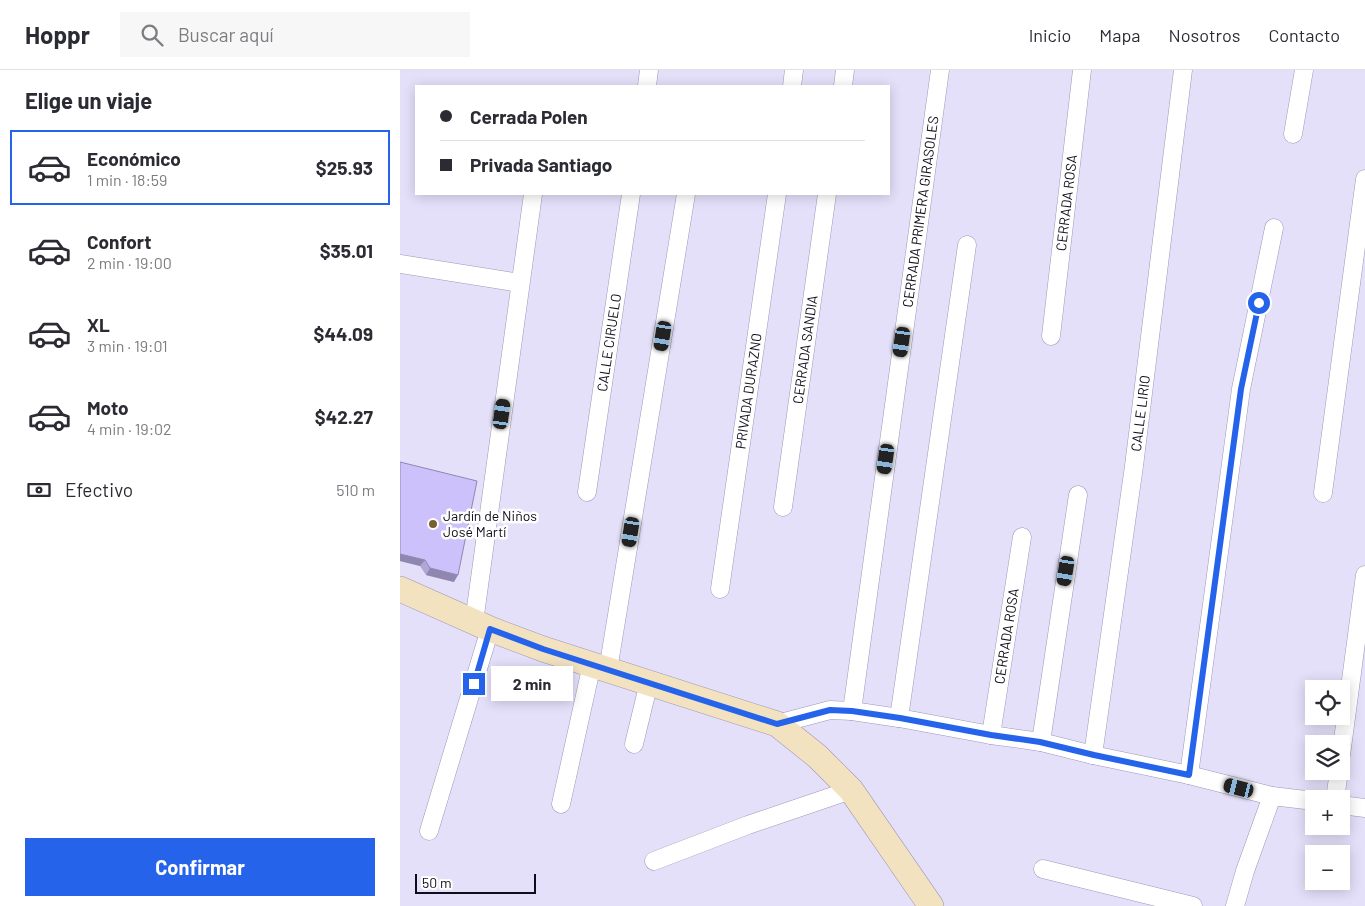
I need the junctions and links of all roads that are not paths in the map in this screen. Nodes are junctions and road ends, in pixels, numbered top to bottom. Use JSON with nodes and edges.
{"nodes":[{"id":1,"x":649,"y":70,"type":"edge"},
{"id":2,"x":794,"y":70,"type":"edge"},
{"id":3,"x":845,"y":70,"type":"edge"},
{"id":4,"x":940,"y":70,"type":"edge"},
{"id":5,"x":1082,"y":70,"type":"edge"},
{"id":6,"x":1183,"y":70,"type":"edge"},
{"id":7,"x":1304,"y":70,"type":"edge"},
{"id":8,"x":647,"y":85,"type":"edge"},
{"id":9,"x":792,"y":85,"type":"edge"},
{"id":10,"x":843,"y":85,"type":"edge"},
{"id":11,"x":1293,"y":134,"type":"dead end"},
{"id":12,"x":1365,"y":179,"type":"edge"},
{"id":13,"x":532,"y":195,"type":"edge"},
{"id":14,"x":631,"y":195,"type":"edge"},
{"id":15,"x":686,"y":195,"type":"edge"},
{"id":16,"x":776,"y":195,"type":"edge"},
{"id":17,"x":827,"y":195,"type":"edge"},
{"id":18,"x":1274,"y":228,"type":"dead end"},
{"id":19,"x":967,"y":245,"type":"dead end"},
{"id":20,"x":400,"y":264,"type":"edge"},
{"id":21,"x":520,"y":283,"type":"junction"},
{"id":22,"x":1050,"y":336,"type":"dead end"},
{"id":23,"x":587,"y":492,"type":"dead end"},
{"id":24,"x":1323,"y":493,"type":"dead end"},
{"id":25,"x":1078,"y":495,"type":"dead end"},
{"id":26,"x":783,"y":507,"type":"dead end"},
{"id":27,"x":1022,"y":537,"type":"dead end"},
{"id":28,"x":1365,"y":575,"type":"edge"},
{"id":29,"x":400,"y":588,"type":"edge"},
{"id":30,"x":720,"y":589,"type":"dead end"},
{"id":31,"x":482,"y":625,"type":"junction"},
{"id":32,"x":600,"y":667,"type":"junction"},
{"id":33,"x":649,"y":682,"type":"junction"},
{"id":34,"x":852,"y":711,"type":"junction"},
{"id":35,"x":900,"y":718,"type":"junction"},
{"id":36,"x":777,"y":724,"type":"junction"},
{"id":37,"x":991,"y":735,"type":"junction"},
{"id":38,"x":1344,"y":735,"type":"edge"},
{"id":39,"x":1040,"y":742,"type":"junction"},
{"id":40,"x":634,"y":744,"type":"dead end"},
{"id":41,"x":1094,"y":755,"type":"junction"},
{"id":42,"x":1189,"y":775,"type":"junction"},
{"id":43,"x":851,"y":790,"type":"junction"},
{"id":44,"x":1272,"y":796,"type":"junction"},
{"id":45,"x":1305,"y":800,"type":"edge"},
{"id":46,"x":561,"y":804,"type":"dead end"},
{"id":47,"x":1350,"y":806,"type":"edge"},
{"id":48,"x":1365,"y":808,"type":"edge"},
{"id":49,"x":429,"y":832,"type":"dead end"},
{"id":50,"x":654,"y":860,"type":"dead end"},
{"id":51,"x":1043,"y":869,"type":"dead end"},
{"id":52,"x":931,"y":906,"type":"edge"},
{"id":53,"x":1193,"y":906,"type":"edge"},
{"id":54,"x":1235,"y":906,"type":"edge"}],
"edges":[{"from":1,"to":8,"type":"street"},
{"from":2,"to":9,"type":"street"},
{"from":3,"to":10,"type":"street"},
{"from":4,"to":34,"type":"street","name":"CERRADA PRIMERA GIRASOLES"},
{"from":5,"to":22,"type":"street","name":"CERRADA ROSA"},
{"from":6,"to":41,"type":"street","name":"CALLE LIRIO"},
{"from":7,"to":11,"type":"street"},
{"from":12,"to":24,"type":"street"},
{"from":13,"to":21,"type":"street"},
{"from":14,"to":23,"type":"street","name":"CALLE CIRUELO"},
{"from":15,"to":32,"type":"street"},
{"from":16,"to":30,"type":"street","name":"PRIVADA DURAZNO"},
{"from":17,"to":26,"type":"street","name":"CERRADA SANDIA"},
{"from":18,"to":42,"type":"street"},
{"from":19,"to":35,"type":"street"},
{"from":20,"to":21,"type":"street"},
{"from":21,"to":31,"type":"street"},
{"from":25,"to":39,"type":"street"},
{"from":27,"to":37,"type":"street","name":"CERRADA ROSA"},
{"from":28,"to":38,"type":"street"},
{"from":29,"to":31,"type":"street"},
{"from":31,"to":32,"type":"street"},
{"from":31,"to":49,"type":"street"},
{"from":32,"to":33,"type":"street"},
{"from":32,"to":46,"type":"street"},
{"from":33,"to":36,"type":"street"},
{"from":33,"to":40,"type":"street"},
{"from":34,"to":35,"type":"street"},
{"from":34,"to":36,"type":"street"},
{"from":35,"to":37,"type":"street"},
{"from":36,"to":43,"type":"street"},
{"from":37,"to":39,"type":"street"},
{"from":39,"to":41,"type":"street"},
{"from":41,"to":42,"type":"street"},
{"from":42,"to":44,"type":"street"},
{"from":43,"to":50,"type":"street"},
{"from":43,"to":52,"type":"street"},
{"from":44,"to":45,"type":"street"},
{"from":44,"to":54,"type":"street"},
{"from":47,"to":48,"type":"street"},
{"from":51,"to":53,"type":"street"}]}
